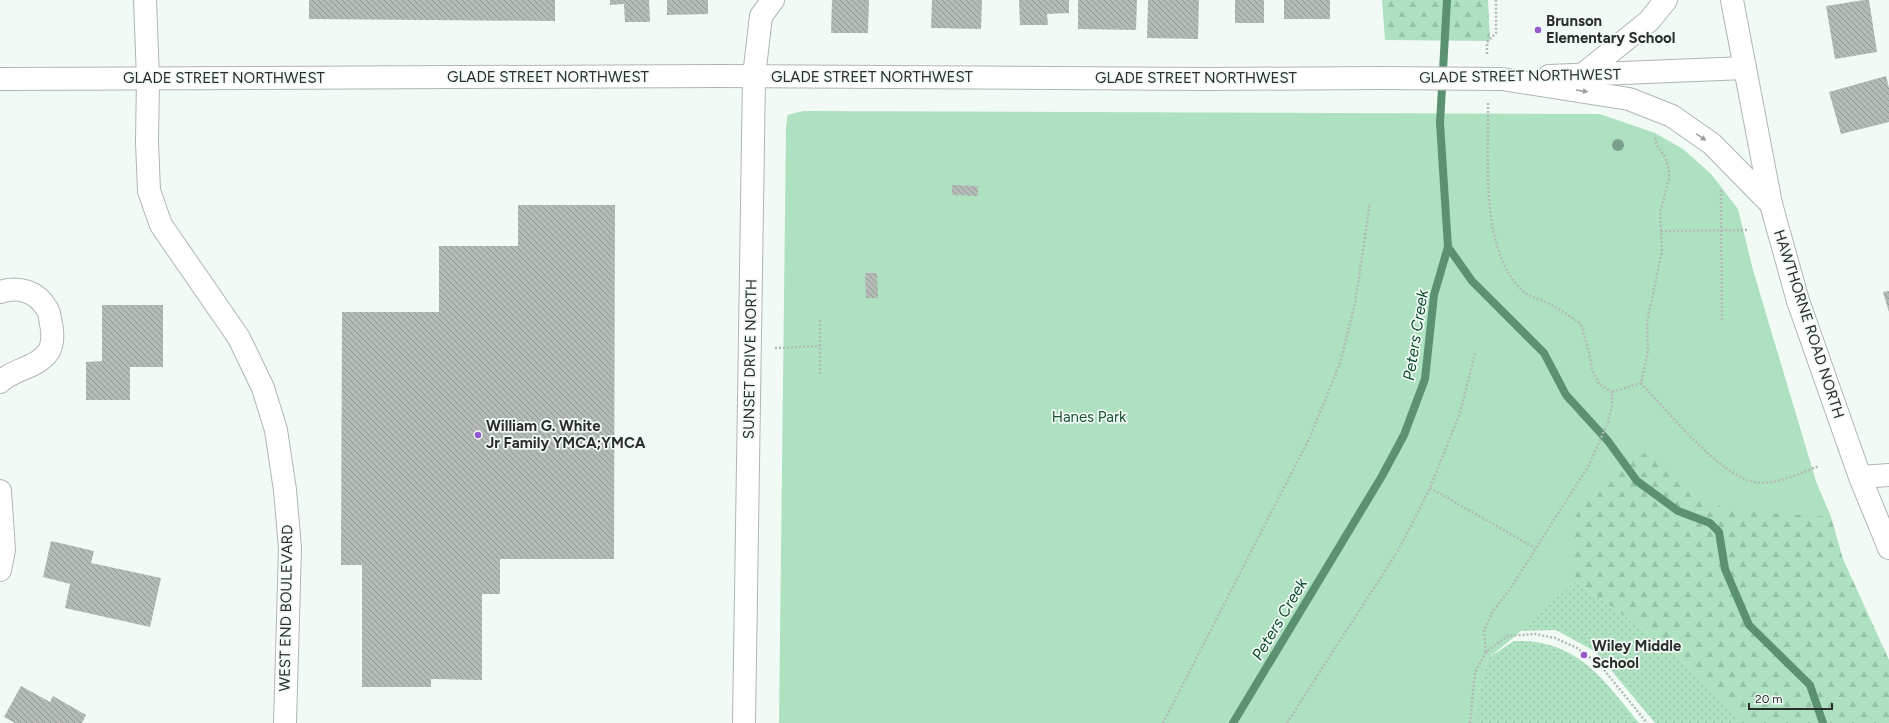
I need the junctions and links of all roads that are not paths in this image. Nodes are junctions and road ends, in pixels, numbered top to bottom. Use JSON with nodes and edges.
{"nodes":[{"id":1,"x":145,"y":0,"type":"edge"},
{"id":2,"x":773,"y":0,"type":"edge"},
{"id":3,"x":1666,"y":0,"type":"edge"},
{"id":4,"x":1732,"y":0,"type":"edge"},
{"id":5,"x":1745,"y":68,"type":"junction"},
{"id":6,"x":1582,"y":75,"type":"junction"},
{"id":7,"x":754,"y":76,"type":"junction"},
{"id":8,"x":148,"y":78,"type":"junction"},
{"id":9,"x":1502,"y":78,"type":"junction"},
{"id":10,"x":0,"y":79,"type":"edge"},
{"id":11,"x":1771,"y":204,"type":"junction"},
{"id":12,"x":0,"y":292,"type":"edge"},
{"id":13,"x":0,"y":382,"type":"edge"},
{"id":14,"x":1889,"y":475,"type":"edge"},
{"id":15,"x":1860,"y":478,"type":"junction"},
{"id":16,"x":0,"y":491,"type":"edge"},
{"id":17,"x":1889,"y":548,"type":"edge"},
{"id":18,"x":0,"y":570,"type":"edge"},
{"id":19,"x":285,"y":723,"type":"edge"},
{"id":20,"x":744,"y":723,"type":"edge"}],
"edges":[{"from":1,"to":8,"type":"street","name":"WEST END BOULEVARD"},
{"from":2,"to":7,"type":"street","name":"SUNSET DRIVE NORTH"},
{"from":3,"to":6,"type":"street"},
{"from":4,"to":5,"type":"street","name":"HAWTHORNE ROAD NORTH"},
{"from":5,"to":6,"type":"street","name":"GLADE STREET NORTHWEST"},
{"from":5,"to":11,"type":"street","name":"HAWTHORNE ROAD NORTH"},
{"from":6,"to":9,"type":"street","name":"GLADE STREET NORTHWEST"},
{"from":7,"to":8,"type":"street","name":"GLADE STREET NORTHWEST"},
{"from":7,"to":9,"type":"street","name":"GLADE STREET NORTHWEST","bridge":true},
{"from":7,"to":20,"type":"street","name":"SUNSET DRIVE NORTH"},
{"from":8,"to":10,"type":"street","name":"GLADE STREET NORTHWEST"},
{"from":8,"to":19,"type":"street","name":"WEST END BOULEVARD"},
{"from":9,"to":11,"type":"street","one_way":true},
{"from":11,"to":15,"type":"street","name":"HAWTHORNE ROAD NORTH"},
{"from":12,"to":13,"type":"street"},
{"from":14,"to":15,"type":"street"},
{"from":15,"to":17,"type":"street","name":"HAWTHORNE ROAD NORTH"},
{"from":16,"to":18,"type":"street"}]}
